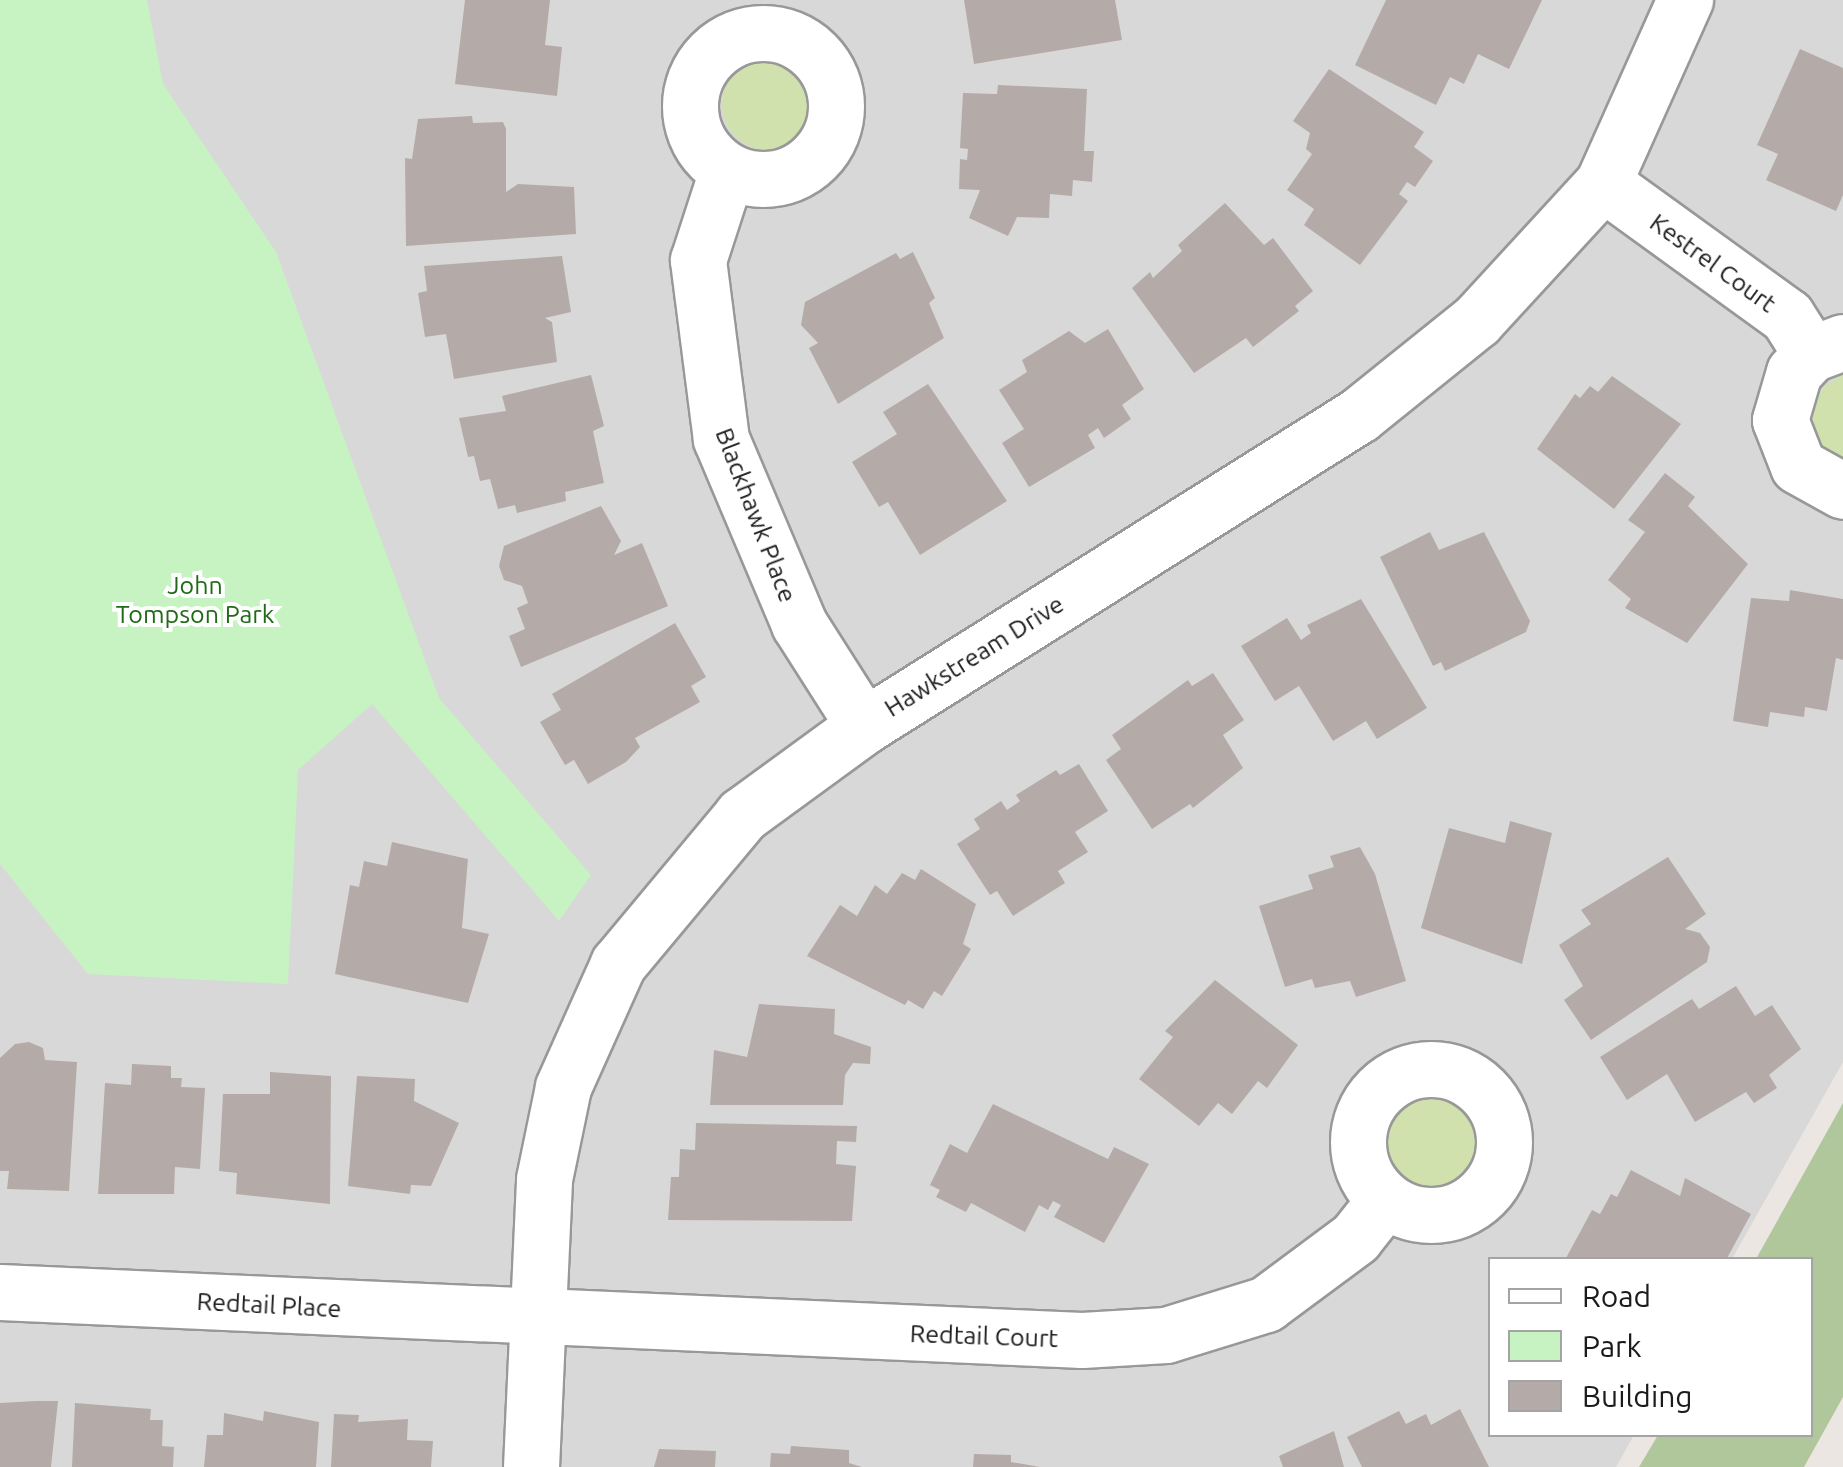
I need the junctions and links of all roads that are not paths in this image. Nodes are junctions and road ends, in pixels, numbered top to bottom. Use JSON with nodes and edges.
{"nodes":[{"id":1,"x":1686,"y":0,"type":"edge"},
{"id":2,"x":728,"y":171,"type":"dead end"},
{"id":3,"x":1602,"y":184,"type":"junction"},
{"id":4,"x":1827,"y":348,"type":"edge"},
{"id":5,"x":1843,"y":491,"type":"edge"},
{"id":6,"x":864,"y":726,"type":"junction"},
{"id":7,"x":1385,"y":1200,"type":"dead end"},
{"id":8,"x":0,"y":1292,"type":"edge"},
{"id":9,"x":538,"y":1318,"type":"junction"},
{"id":10,"x":531,"y":1467,"type":"edge"}],
"edges":[{"from":1,"to":3,"type":"street","name":"Hawkstream Drive"},
{"from":2,"to":6,"type":"street","name":"Blackhawk Place"},
{"from":3,"to":4,"type":"street","name":"Kestrel Court"},
{"from":3,"to":6,"type":"street","name":"Hawkstream Drive"},
{"from":4,"to":5,"type":"street","name":"Kestrel Court"},
{"from":6,"to":9,"type":"street","name":"Hawkstream Drive"},
{"from":7,"to":9,"type":"street","name":"Redtail Court"},
{"from":8,"to":9,"type":"street","name":"Redtail Place"},
{"from":9,"to":10,"type":"street","name":"Hawkstream Drive"}]}
